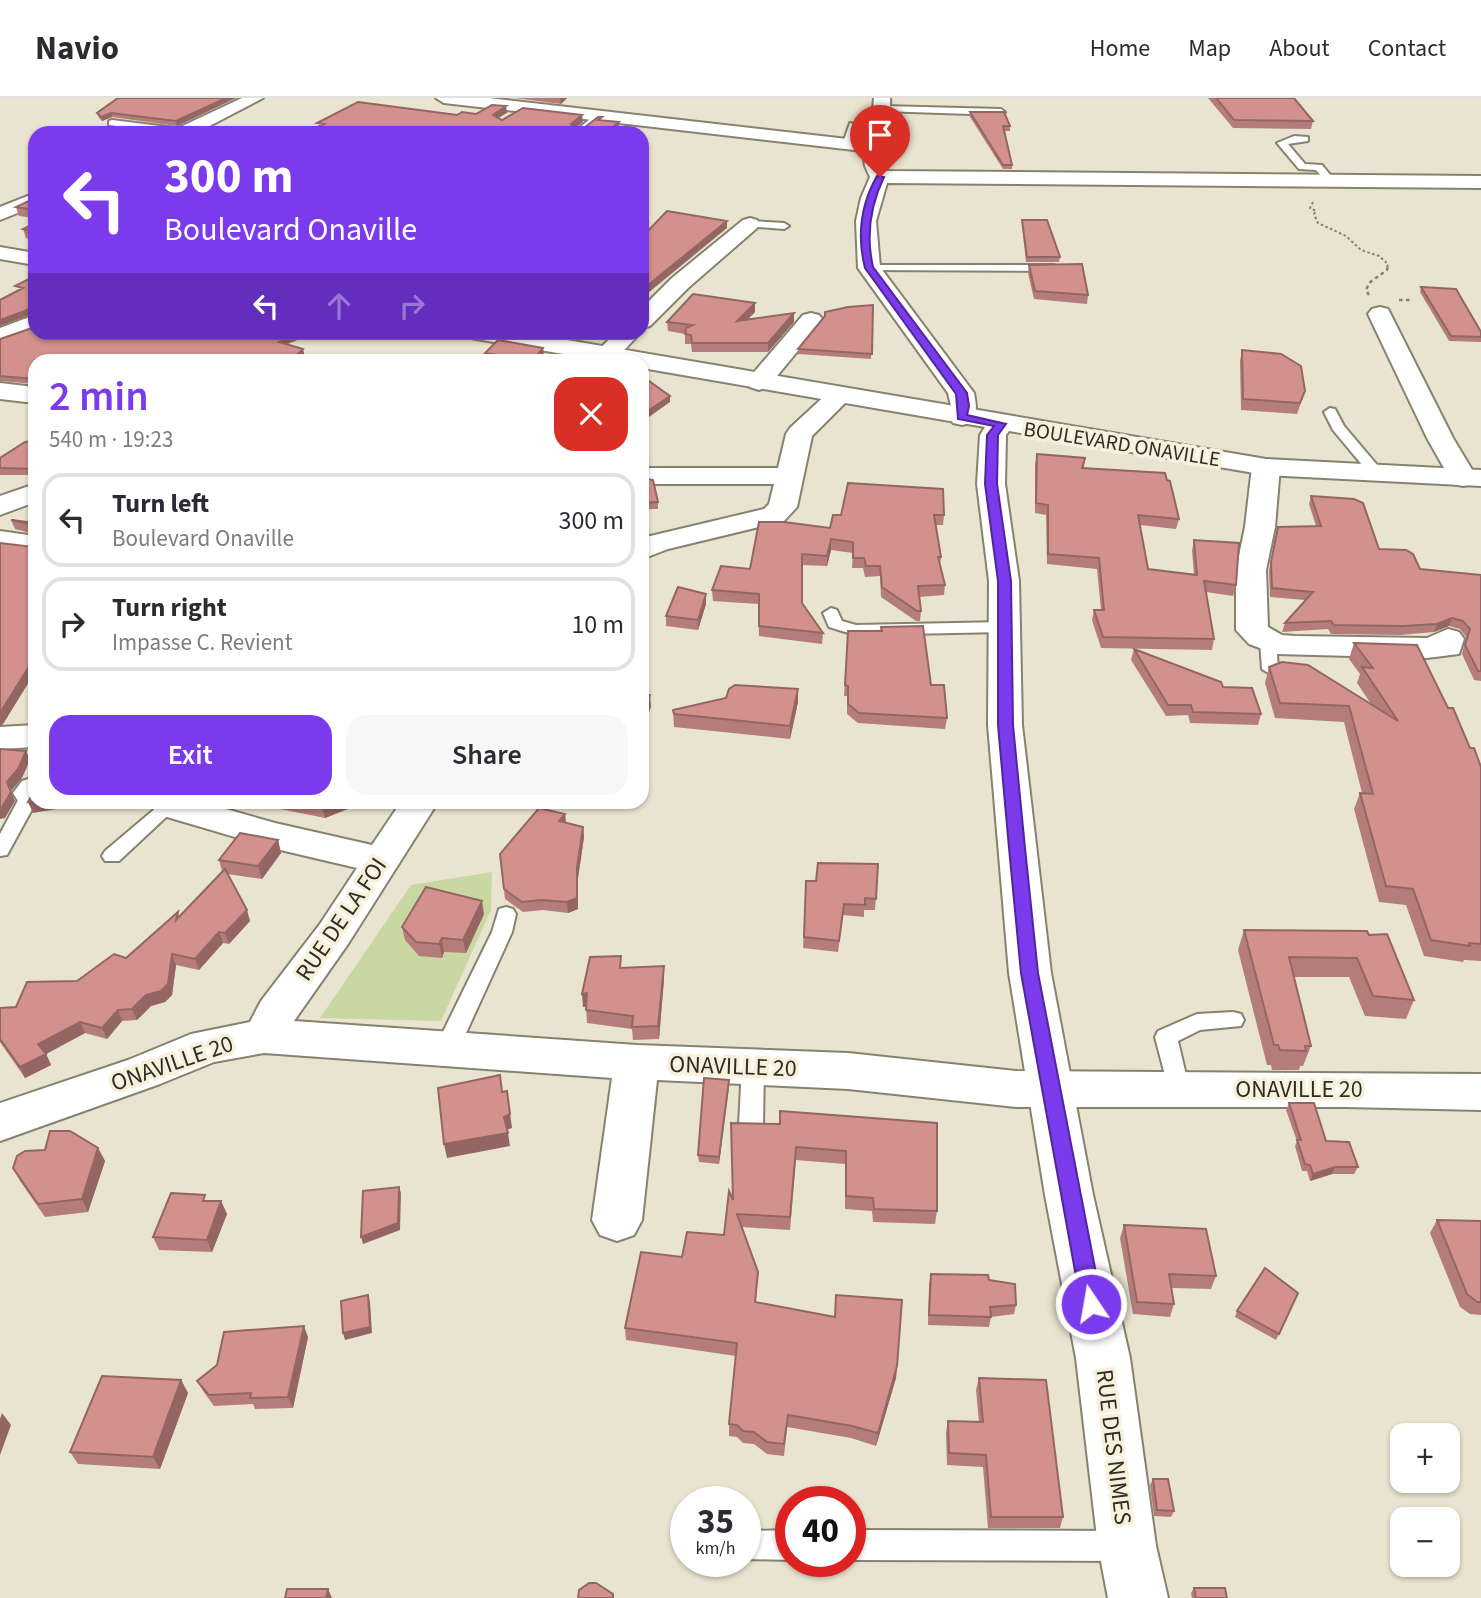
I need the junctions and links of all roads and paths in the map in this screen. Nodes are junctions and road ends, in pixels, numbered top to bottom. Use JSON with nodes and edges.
{"nodes":[{"id":1,"x":255,"y":98,"type":"edge"},
{"id":2,"x":444,"y":98,"type":"edge"},
{"id":3,"x":882,"y":103,"type":"edge"},
{"id":4,"x":528,"y":107,"type":"junction"},
{"id":5,"x":1001,"y":112,"type":"edge"},
{"id":6,"x":511,"y":116,"type":"edge"},
{"id":7,"x":599,"y":117,"type":"junction"},
{"id":8,"x":112,"y":123,"type":"edge"},
{"id":9,"x":853,"y":125,"type":"dead end"},
{"id":10,"x":136,"y":126,"type":"edge"},
{"id":11,"x":196,"y":126,"type":"edge"},
{"id":12,"x":587,"y":126,"type":"edge"},
{"id":13,"x":1305,"y":139,"type":"dead end"},
{"id":14,"x":845,"y":144,"type":"junction"},
{"id":15,"x":872,"y":148,"type":"junction"},
{"id":16,"x":880,"y":177,"type":"junction"},
{"id":17,"x":1327,"y":182,"type":"junction"},
{"id":18,"x":1481,"y":182,"type":"edge"},
{"id":19,"x":28,"y":202,"type":"edge"},
{"id":20,"x":0,"y":214,"type":"edge"},
{"id":21,"x":750,"y":224,"type":"joint"},
{"id":22,"x":784,"y":226,"type":"dead end"},
{"id":23,"x":0,"y":253,"type":"edge"},
{"id":24,"x":28,"y":258,"type":"edge"},
{"id":25,"x":869,"y":268,"type":"junction"},
{"id":26,"x":1062,"y":268,"type":"edge"},
{"id":27,"x":1376,"y":306,"type":"joint"},
{"id":28,"x":649,"y":314,"type":"edge"},
{"id":29,"x":811,"y":320,"type":"dead end"},
{"id":30,"x":28,"y":325,"type":"edge"},
{"id":31,"x":0,"y":337,"type":"edge"},
{"id":32,"x":521,"y":340,"type":"edge"},
{"id":33,"x":622,"y":340,"type":"edge"},
{"id":34,"x":600,"y":354,"type":"edge"},
{"id":35,"x":607,"y":354,"type":"edge"},
{"id":36,"x":649,"y":362,"type":"edge"},
{"id":37,"x":759,"y":382,"type":"junction"},
{"id":38,"x":0,"y":391,"type":"edge"},
{"id":39,"x":28,"y":394,"type":"edge"},
{"id":40,"x":839,"y":396,"type":"junction"},
{"id":41,"x":1330,"y":412,"type":"dead end"},
{"id":42,"x":981,"y":421,"type":"junction"},
{"id":43,"x":1266,"y":467,"type":"junction"},
{"id":44,"x":1378,"y":475,"type":"junction"},
{"id":45,"x":649,"y":476,"type":"edge"},
{"id":46,"x":791,"y":476,"type":"junction"},
{"id":47,"x":1472,"y":478,"type":"edge"},
{"id":48,"x":0,"y":540,"type":"edge"},
{"id":49,"x":28,"y":544,"type":"edge"},
{"id":50,"x":649,"y":546,"type":"edge"},
{"id":51,"x":831,"y":613,"type":"dead end"},
{"id":52,"x":1004,"y":626,"type":"junction"},
{"id":53,"x":1448,"y":639,"type":"dead end"},
{"id":54,"x":28,"y":736,"type":"edge"},
{"id":55,"x":0,"y":738,"type":"edge"},
{"id":56,"x":28,"y":802,"type":"edge"},
{"id":57,"x":165,"y":809,"type":"edge"},
{"id":58,"x":184,"y":809,"type":"edge"},
{"id":59,"x":414,"y":809,"type":"edge"},
{"id":60,"x":0,"y":850,"type":"edge"},
{"id":61,"x":112,"y":856,"type":"dead end"},
{"id":62,"x":380,"y":860,"type":"junction"},
{"id":63,"x":506,"y":914,"type":"dead end"},
{"id":64,"x":1233,"y":1020,"type":"dead end"},
{"id":65,"x":264,"y":1036,"type":"junction"},
{"id":66,"x":448,"y":1049,"type":"junction"},
{"id":67,"x":637,"y":1062,"type":"junction"},
{"id":68,"x":753,"y":1066,"type":"junction"},
{"id":69,"x":1178,"y":1088,"type":"junction"},
{"id":70,"x":1050,"y":1089,"type":"junction"},
{"id":71,"x":1481,"y":1092,"type":"edge"},
{"id":72,"x":0,"y":1122,"type":"edge"},
{"id":73,"x":751,"y":1125,"type":"edge"},
{"id":74,"x":617,"y":1220,"type":"dead end"},
{"id":75,"x":866,"y":1545,"type":"edge"},
{"id":76,"x":1127,"y":1546,"type":"junction"},
{"id":77,"x":1138,"y":1598,"type":"edge"}],
"edges":[{"from":1,"to":11,"type":"street"},
{"from":2,"to":4,"type":"street"},
{"from":3,"to":5,"type":"lane"},
{"from":3,"to":15,"type":"street"},
{"from":4,"to":6,"type":"lane"},
{"from":4,"to":7,"type":"street"},
{"from":7,"to":12,"type":"lane"},
{"from":7,"to":14,"type":"street"},
{"from":8,"to":10,"type":"lane"},
{"from":9,"to":14,"type":"lane"},
{"from":13,"to":17,"type":"lane"},
{"from":14,"to":15,"type":"street"},
{"from":15,"to":16,"type":"street"},
{"from":16,"to":17,"type":"street"},
{"from":16,"to":25,"type":"street"},
{"from":17,"to":18,"type":"street"},
{"from":17,"to":27,"type":"path"},
{"from":19,"to":20,"type":"street"},
{"from":21,"to":22,"type":"lane"},
{"from":21,"to":28,"type":"street"},
{"from":23,"to":24,"type":"street"},
{"from":25,"to":26,"type":"lane"},
{"from":25,"to":42,"type":"street"},
{"from":27,"to":47,"type":"street"},
{"from":29,"to":37,"type":"street"},
{"from":30,"to":31,"type":"street"},
{"from":32,"to":34,"type":"street"},
{"from":33,"to":35,"type":"street"},
{"from":36,"to":37,"type":"street","name":"BOULEVARD ONAVILLE"},
{"from":37,"to":40,"type":"street","name":"BOULEVARD ONAVILLE"},
{"from":38,"to":39,"type":"street"},
{"from":40,"to":42,"type":"street","name":"BOULEVARD ONAVILLE"},
{"from":40,"to":46,"type":"street"},
{"from":41,"to":44,"type":"lane"},
{"from":42,"to":43,"type":"street","name":"BOULEVARD ONAVILLE"},
{"from":42,"to":52,"type":"street","name":"RUE DES NIMES"},
{"from":43,"to":44,"type":"street","name":"BOULEVARD ONAVILLE"},
{"from":43,"to":53,"type":"street"},
{"from":44,"to":47,"type":"street","name":"BOULEVARD ONAVILLE"},
{"from":45,"to":46,"type":"street"},
{"from":46,"to":50,"type":"street"},
{"from":48,"to":49,"type":"street"},
{"from":51,"to":52,"type":"lane"},
{"from":52,"to":70,"type":"street","name":"RUE DES NIMES"},
{"from":54,"to":55,"type":"street"},
{"from":56,"to":60,"type":"lane"},
{"from":57,"to":61,"type":"lane"},
{"from":58,"to":62,"type":"street"},
{"from":59,"to":62,"type":"street","name":"RUE DE LA FOI"},
{"from":62,"to":65,"type":"street","name":"RUE DE LA FOI"},
{"from":63,"to":66,"type":"lane"},
{"from":64,"to":69,"type":"lane"},
{"from":65,"to":66,"type":"street","name":"ONAVILLE 20"},
{"from":65,"to":72,"type":"street","name":"ONAVILLE 20"},
{"from":66,"to":67,"type":"street","name":"ONAVILLE 20"},
{"from":67,"to":68,"type":"street","name":"ONAVILLE 20"},
{"from":67,"to":74,"type":"street"},
{"from":68,"to":70,"type":"street","name":"ONAVILLE 20"},
{"from":68,"to":73,"type":"lane"},
{"from":69,"to":70,"type":"street","name":"ONAVILLE 20"},
{"from":69,"to":71,"type":"street","name":"ONAVILLE 20"},
{"from":70,"to":76,"type":"street","name":"RUE DES NIMES"},
{"from":75,"to":76,"type":"lane"},
{"from":76,"to":77,"type":"street","name":"RUE DES NIMES"}]}
